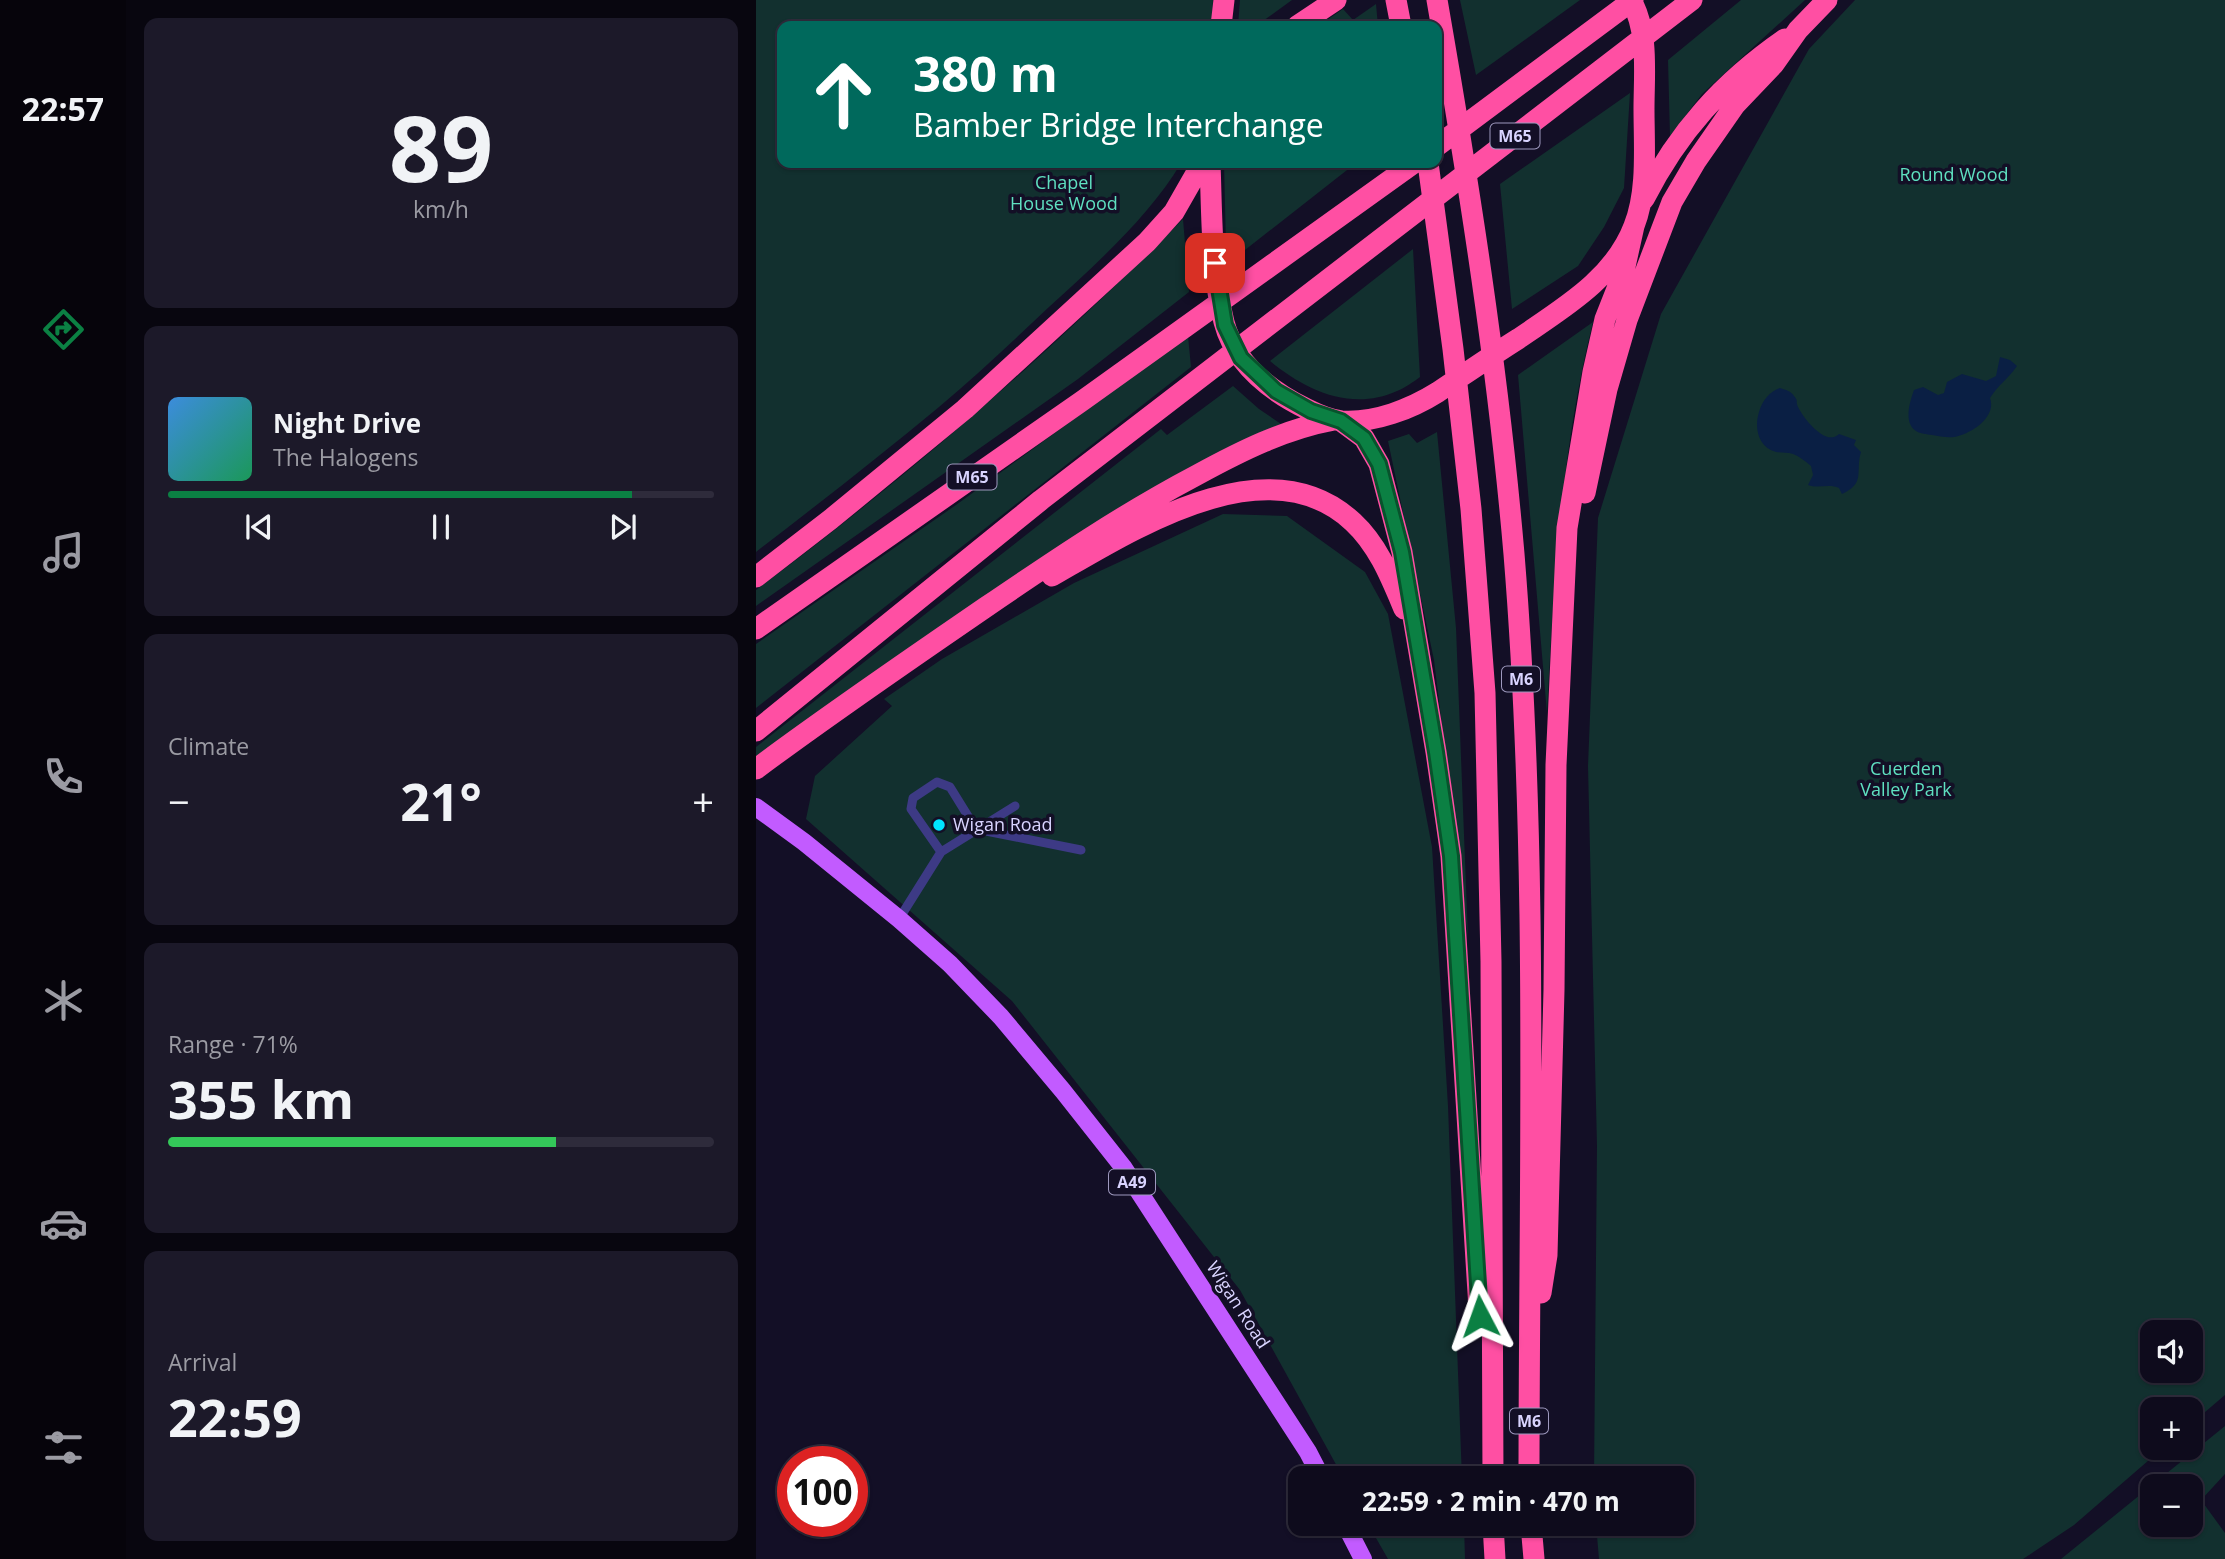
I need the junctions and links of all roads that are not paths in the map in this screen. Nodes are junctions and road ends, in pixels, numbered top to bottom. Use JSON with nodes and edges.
{"nodes":[{"id":1,"x":1224,"y":0,"type":"edge"},
{"id":2,"x":1336,"y":0,"type":"edge"},
{"id":3,"x":1396,"y":0,"type":"edge"},
{"id":4,"x":1437,"y":0,"type":"edge"},
{"id":5,"x":1632,"y":0,"type":"edge"},
{"id":6,"x":1692,"y":0,"type":"edge"},
{"id":7,"x":1827,"y":0,"type":"edge"},
{"id":8,"x":1222,"y":21,"type":"edge"},
{"id":9,"x":1304,"y":21,"type":"edge"},
{"id":10,"x":1400,"y":21,"type":"edge"},
{"id":11,"x":1441,"y":21,"type":"edge"},
{"id":12,"x":1442,"y":29,"type":"edge"},
{"id":13,"x":1798,"y":30,"type":"junction"},
{"id":14,"x":1442,"y":142,"type":"edge"},
{"id":15,"x":1199,"y":168,"type":"edge"},
{"id":16,"x":1210,"y":168,"type":"edge"},
{"id":17,"x":1406,"y":168,"type":"edge"},
{"id":18,"x":1429,"y":168,"type":"edge"},
{"id":19,"x":1637,"y":218,"type":"junction"},
{"id":20,"x":1339,"y":420,"type":"junction"},
{"id":21,"x":756,"y":577,"type":"edge"},
{"id":22,"x":996,"y":600,"type":"junction"},
{"id":23,"x":1562,"y":612,"type":"junction"},
{"id":24,"x":756,"y":629,"type":"edge"},
{"id":25,"x":1417,"y":640,"type":"junction"},
{"id":26,"x":756,"y":731,"type":"edge"},
{"id":27,"x":756,"y":769,"type":"edge"},
{"id":28,"x":1015,"y":806,"type":"dead end"},
{"id":29,"x":756,"y":807,"type":"edge"},
{"id":30,"x":976,"y":829,"type":"junction"},
{"id":31,"x":1081,"y":850,"type":"dead end"},
{"id":32,"x":941,"y":852,"type":"junction"},
{"id":33,"x":899,"y":919,"type":"junction"},
{"id":34,"x":1530,"y":1364,"type":"junction"},
{"id":35,"x":1315,"y":1466,"type":"edge"},
{"id":36,"x":1491,"y":1466,"type":"edge"},
{"id":37,"x":1492,"y":1466,"type":"edge"},
{"id":38,"x":1529,"y":1466,"type":"edge"},
{"id":39,"x":1351,"y":1536,"type":"edge"},
{"id":40,"x":1494,"y":1536,"type":"edge"},
{"id":41,"x":1532,"y":1536,"type":"edge"},
{"id":42,"x":1363,"y":1559,"type":"edge"},
{"id":43,"x":1495,"y":1559,"type":"edge"},
{"id":44,"x":1534,"y":1559,"type":"edge"}],
"edges":[{"from":1,"to":8,"type":"highway"},
{"from":2,"to":9,"type":"highway"},
{"from":3,"to":10,"type":"highway"},
{"from":4,"to":11,"type":"highway","number":"M6"},
{"from":5,"to":14,"type":"highway","number":"M65"},
{"from":5,"to":19,"type":"highway"},
{"from":6,"to":26,"type":"highway","number":"M65"},
{"from":7,"to":13,"type":"highway"},
{"from":12,"to":34,"type":"highway","number":"M6"},
{"from":13,"to":19,"type":"highway"},
{"from":13,"to":23,"type":"highway"},
{"from":15,"to":21,"type":"highway"},
{"from":16,"to":20,"type":"highway"},
{"from":17,"to":24,"type":"highway","number":"M65"},
{"from":18,"to":37,"type":"highway","number":"M6"},
{"from":19,"to":20,"type":"highway"},
{"from":19,"to":23,"type":"highway"},
{"from":20,"to":22,"type":"highway"},
{"from":20,"to":25,"type":"highway"},
{"from":22,"to":25,"type":"highway"},
{"from":22,"to":27,"type":"highway"},
{"from":23,"to":34,"type":"highway"},
{"from":25,"to":36,"type":"highway"},
{"from":28,"to":30,"type":"lane"},
{"from":29,"to":33,"type":"main road","name":"Wigan Road","number":"A49"},
{"from":30,"to":31,"type":"lane"},
{"from":30,"to":32,"type":"lane"},
{"from":30,"to":32,"type":"lane"},
{"from":32,"to":33,"type":"lane"},
{"from":33,"to":35,"type":"main road","name":"Wigan Road","number":"A49"},
{"from":34,"to":38,"type":"highway","number":"M6"},
{"from":39,"to":42,"type":"main road"},
{"from":40,"to":43,"type":"highway"},
{"from":41,"to":44,"type":"highway"}]}
